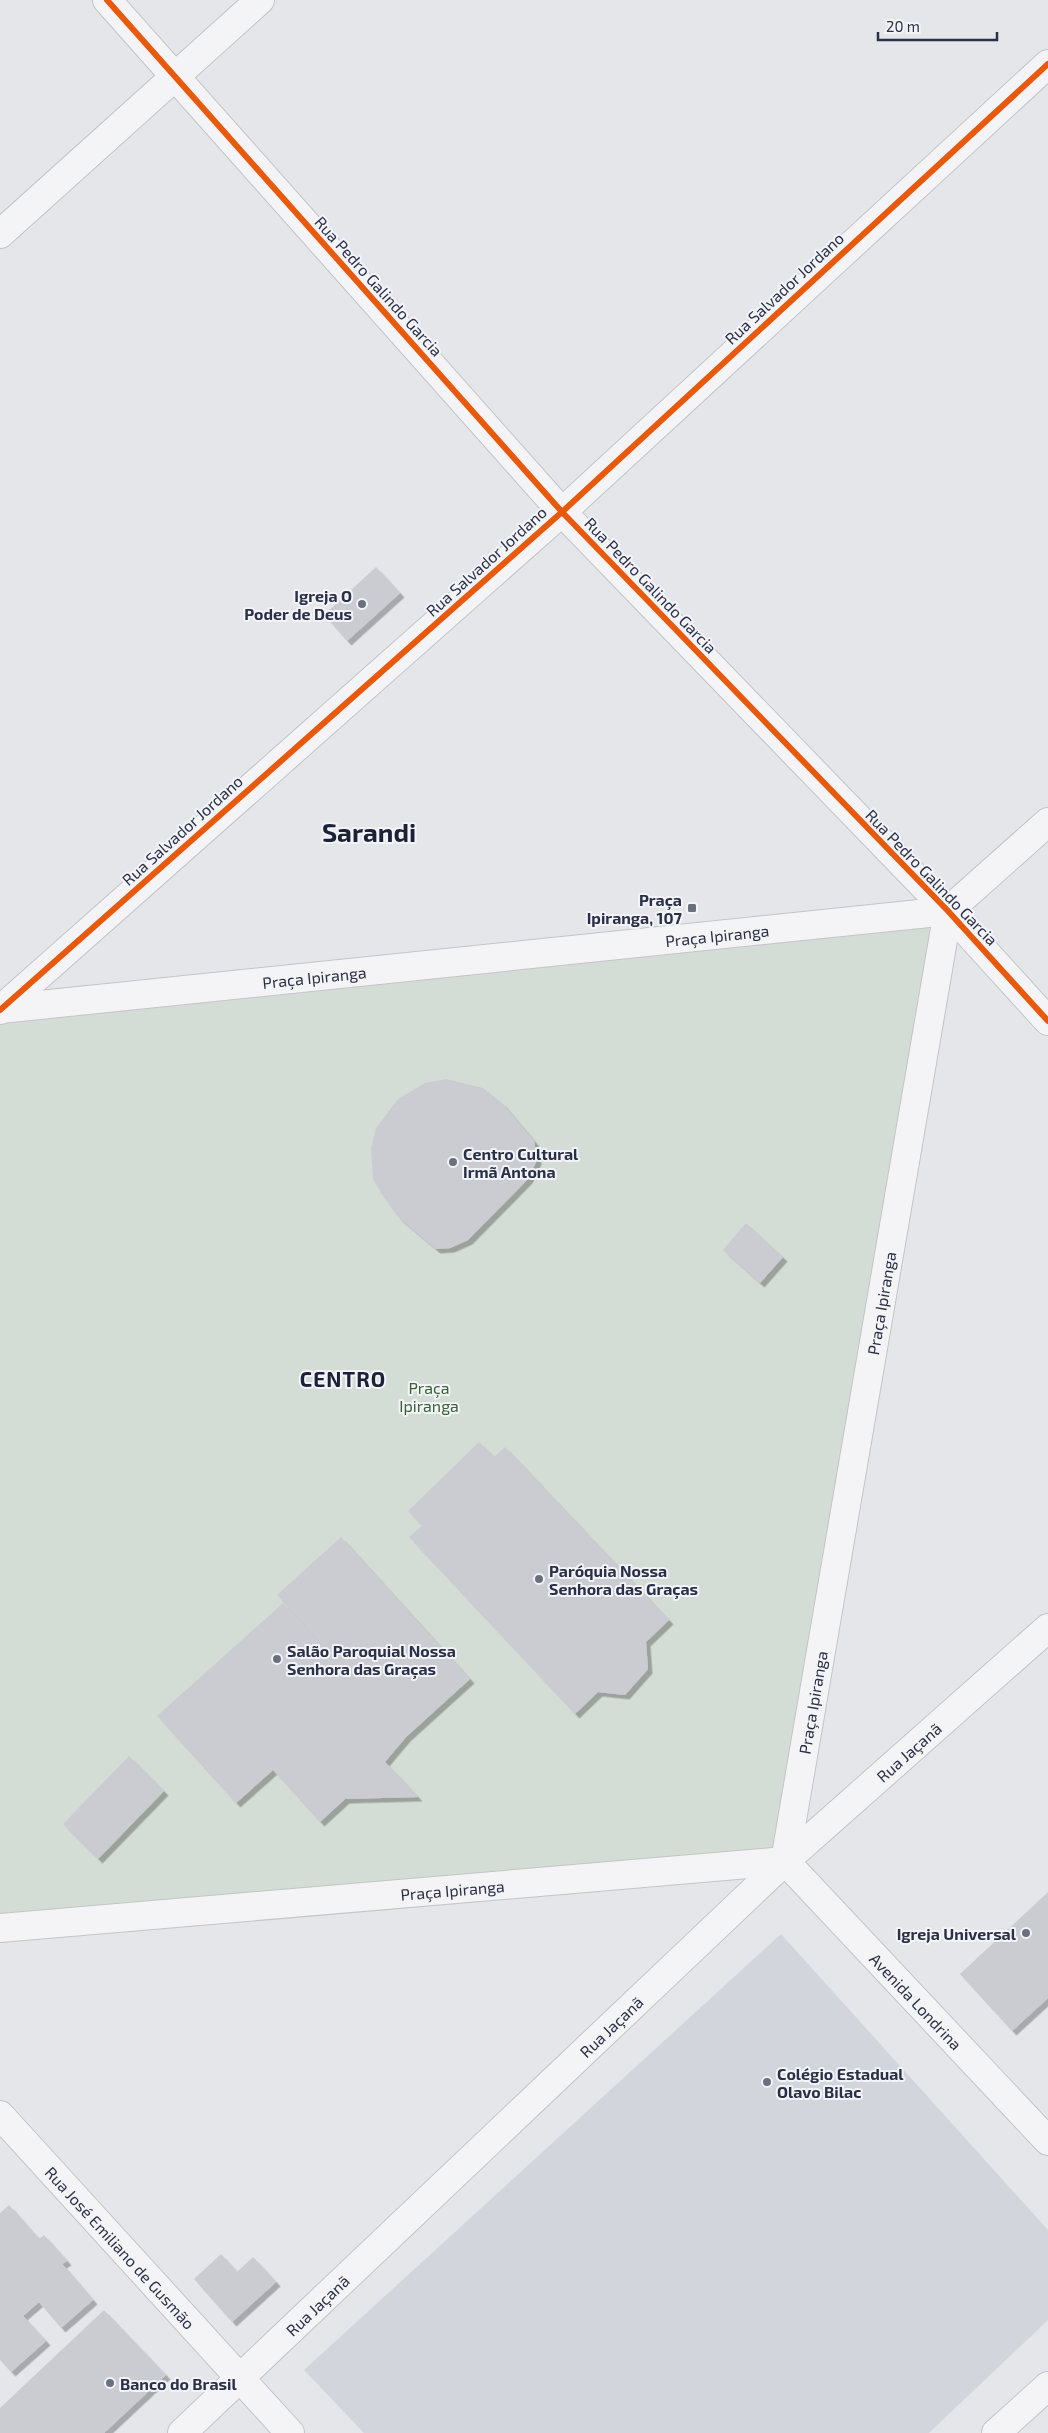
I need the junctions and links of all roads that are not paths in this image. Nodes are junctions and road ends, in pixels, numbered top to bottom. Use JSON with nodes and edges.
{"nodes":[{"id":1,"x":107,"y":0,"type":"edge"},
{"id":2,"x":260,"y":0,"type":"edge"},
{"id":3,"x":1048,"y":64,"type":"edge"},
{"id":4,"x":174,"y":76,"type":"junction"},
{"id":5,"x":0,"y":234,"type":"edge"},
{"id":6,"x":562,"y":512,"type":"junction"},
{"id":7,"x":1048,"y":822,"type":"edge"},
{"id":8,"x":948,"y":911,"type":"junction"},
{"id":9,"x":0,"y":1010,"type":"edge"},
{"id":10,"x":1048,"y":1021,"type":"edge"},
{"id":11,"x":1048,"y":1628,"type":"edge"},
{"id":12,"x":785,"y":1861,"type":"junction"},
{"id":13,"x":0,"y":1928,"type":"edge"},
{"id":14,"x":0,"y":2115,"type":"edge"},
{"id":15,"x":1048,"y":2141,"type":"edge"},
{"id":16,"x":240,"y":2379,"type":"junction"},
{"id":17,"x":1048,"y":2386,"type":"edge"},
{"id":18,"x":182,"y":2433,"type":"edge"},
{"id":19,"x":290,"y":2433,"type":"edge"},
{"id":20,"x":996,"y":2433,"type":"edge"}],
"edges":[{"from":1,"to":4,"type":"street","name":"Rua Pedro Galindo Garcia"},
{"from":2,"to":4,"type":"street"},
{"from":3,"to":6,"type":"street","name":"Rua Salvador Jordano"},
{"from":4,"to":5,"type":"street"},
{"from":4,"to":6,"type":"street","name":"Rua Pedro Galindo Garcia"},
{"from":6,"to":8,"type":"street","name":"Rua Pedro Galindo Garcia"},
{"from":6,"to":9,"type":"street","name":"Rua Salvador Jordano"},
{"from":7,"to":8,"type":"street"},
{"from":8,"to":9,"type":"street","name":"Praça Ipiranga"},
{"from":8,"to":10,"type":"street","name":"Rua Pedro Galindo Garcia"},
{"from":8,"to":12,"type":"street","name":"Praça Ipiranga"},
{"from":11,"to":12,"type":"street","name":"Rua Jaçanã"},
{"from":12,"to":13,"type":"street","name":"Praça Ipiranga"},
{"from":12,"to":15,"type":"street","name":"Avenida Londrina"},
{"from":12,"to":16,"type":"street","name":"Rua Jaçanã"},
{"from":14,"to":16,"type":"street","name":"Rua José Emiliano de Gusmão"},
{"from":16,"to":18,"type":"street","name":"Rua Jaçanã"},
{"from":16,"to":19,"type":"street","name":"Rua José Emiliano de Gusmão"},
{"from":17,"to":20,"type":"street"}]}
